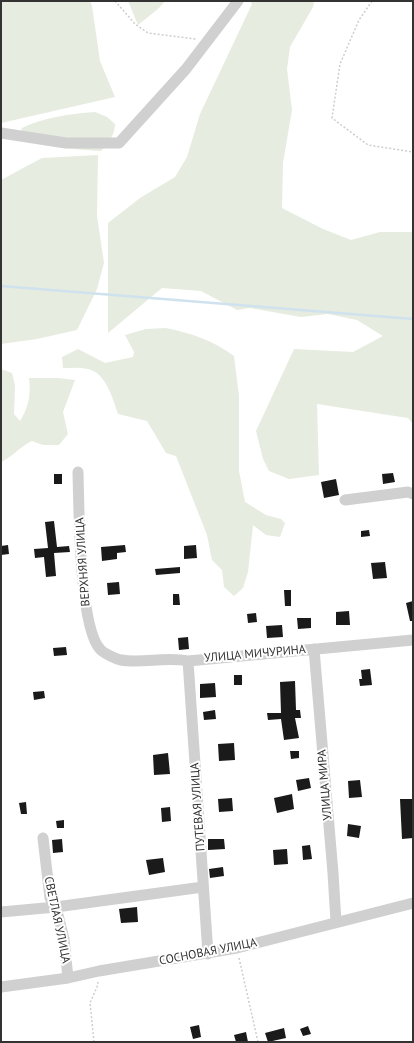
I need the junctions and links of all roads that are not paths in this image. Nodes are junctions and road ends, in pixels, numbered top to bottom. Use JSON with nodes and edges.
{"nodes":[{"id":1,"x":238,"y":1,"type":"edge"},
{"id":2,"x":1,"y":133,"type":"edge"},
{"id":3,"x":78,"y":472,"type":"dead end"},
{"id":4,"x":413,"y":494,"type":"edge"},
{"id":5,"x":345,"y":500,"type":"dead end"},
{"id":6,"x":413,"y":640,"type":"edge"},
{"id":7,"x":314,"y":649,"type":"junction"},
{"id":8,"x":100,"y":650,"type":"joint"},
{"id":9,"x":188,"y":661,"type":"junction"},
{"id":10,"x":43,"y":838,"type":"dead end"},
{"id":11,"x":203,"y":887,"type":"junction"},
{"id":12,"x":413,"y":904,"type":"edge"},
{"id":13,"x":56,"y":907,"type":"junction"},
{"id":14,"x":1,"y":912,"type":"edge"},
{"id":15,"x":336,"y":922,"type":"junction"},
{"id":16,"x":208,"y":954,"type":"junction"},
{"id":17,"x":68,"y":978,"type":"junction"},
{"id":18,"x":1,"y":987,"type":"edge"}],
"edges":[{"from":1,"to":2,"type":"street"},
{"from":3,"to":8,"type":"street","name":"ВЕРХНЯЯ УЛИЦА"},
{"from":4,"to":5,"type":"street"},
{"from":6,"to":7,"type":"street","name":"УЛИЦА МИЧУРИНА"},
{"from":7,"to":9,"type":"street","name":"УЛИЦА МИЧУРИНА"},
{"from":7,"to":15,"type":"street","name":"УЛИЦА МИРА"},
{"from":8,"to":9,"type":"street","name":"УЛИЦА МИЧУРИНА"},
{"from":9,"to":11,"type":"street","name":"ПУТЕВАЯ УЛИЦА"},
{"from":10,"to":13,"type":"street","name":"СВЕТЛАЯ УЛИЦА"},
{"from":11,"to":13,"type":"street"},
{"from":11,"to":16,"type":"street","name":"ПУТЕВАЯ УЛИЦА"},
{"from":12,"to":15,"type":"street","name":"СОСНОВАЯ УЛИЦА"},
{"from":13,"to":14,"type":"street"},
{"from":13,"to":17,"type":"street","name":"СВЕТЛАЯ УЛИЦА"},
{"from":15,"to":16,"type":"street","name":"СОСНОВАЯ УЛИЦА"},
{"from":16,"to":17,"type":"street","name":"СОСНОВАЯ УЛИЦА"},
{"from":17,"to":18,"type":"street","name":"СОСНОВАЯ УЛИЦА"}]}
